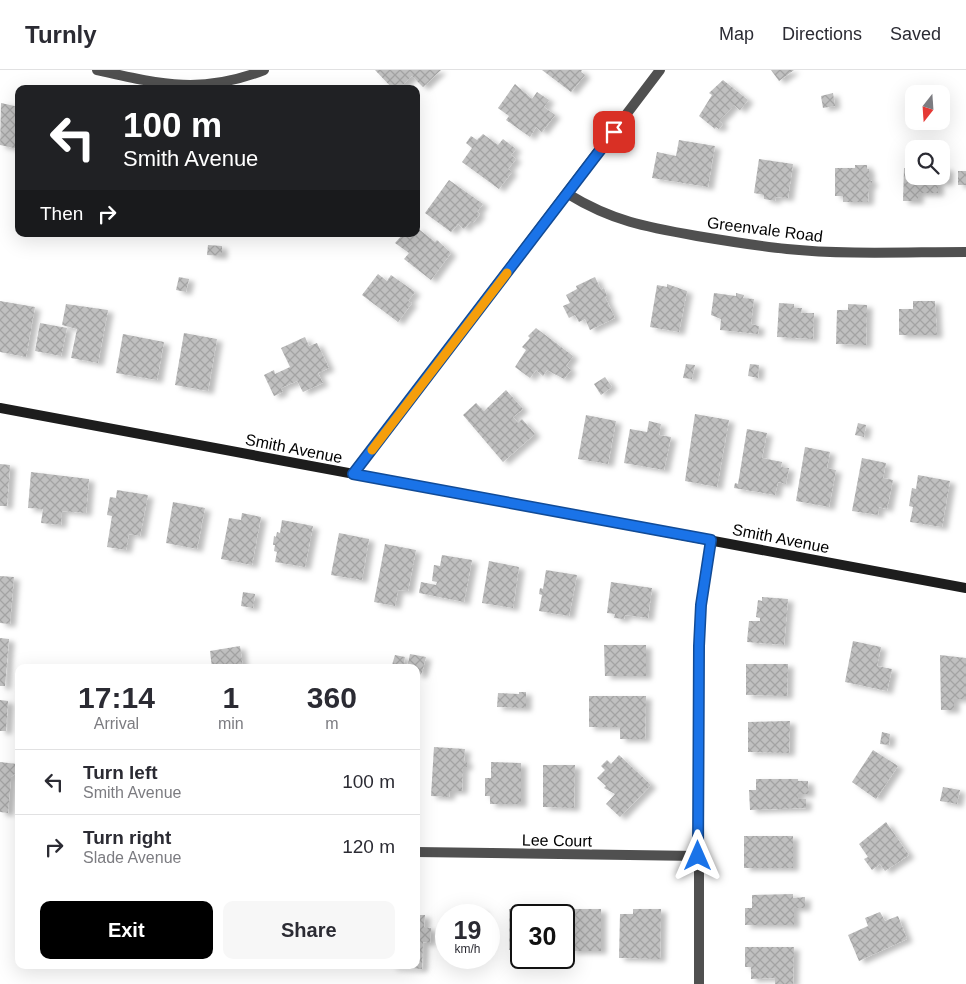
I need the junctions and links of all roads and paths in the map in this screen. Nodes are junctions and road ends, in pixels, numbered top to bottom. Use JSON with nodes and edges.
{"nodes":[{"id":1,"x":97,"y":70,"type":"edge"},
{"id":2,"x":264,"y":70,"type":"edge"},
{"id":3,"x":660,"y":70,"type":"edge"},
{"id":4,"x":173,"y":85,"type":"edge"},
{"id":5,"x":210,"y":85,"type":"edge"},
{"id":6,"x":568,"y":194,"type":"junction"},
{"id":7,"x":966,"y":252,"type":"edge"},
{"id":8,"x":0,"y":408,"type":"edge"},
{"id":9,"x":353,"y":474,"type":"junction"},
{"id":10,"x":711,"y":540,"type":"junction"},
{"id":11,"x":966,"y":588,"type":"edge"},
{"id":12,"x":420,"y":852,"type":"edge"},
{"id":13,"x":698,"y":856,"type":"junction"},
{"id":14,"x":699,"y":984,"type":"edge"}],
"edges":[{"from":1,"to":4,"type":"street"},
{"from":2,"to":5,"type":"street"},
{"from":3,"to":6,"type":"street"},
{"from":6,"to":7,"type":"street","name":"Greenvale Road"},
{"from":6,"to":9,"type":"street"},
{"from":8,"to":9,"type":"main road","name":"Smith Avenue"},
{"from":9,"to":10,"type":"main road","name":"Smith Avenue"},
{"from":10,"to":11,"type":"main road","name":"Smith Avenue"},
{"from":10,"to":13,"type":"street"},
{"from":12,"to":13,"type":"street","name":"Lee Court"},
{"from":13,"to":14,"type":"street"}]}
